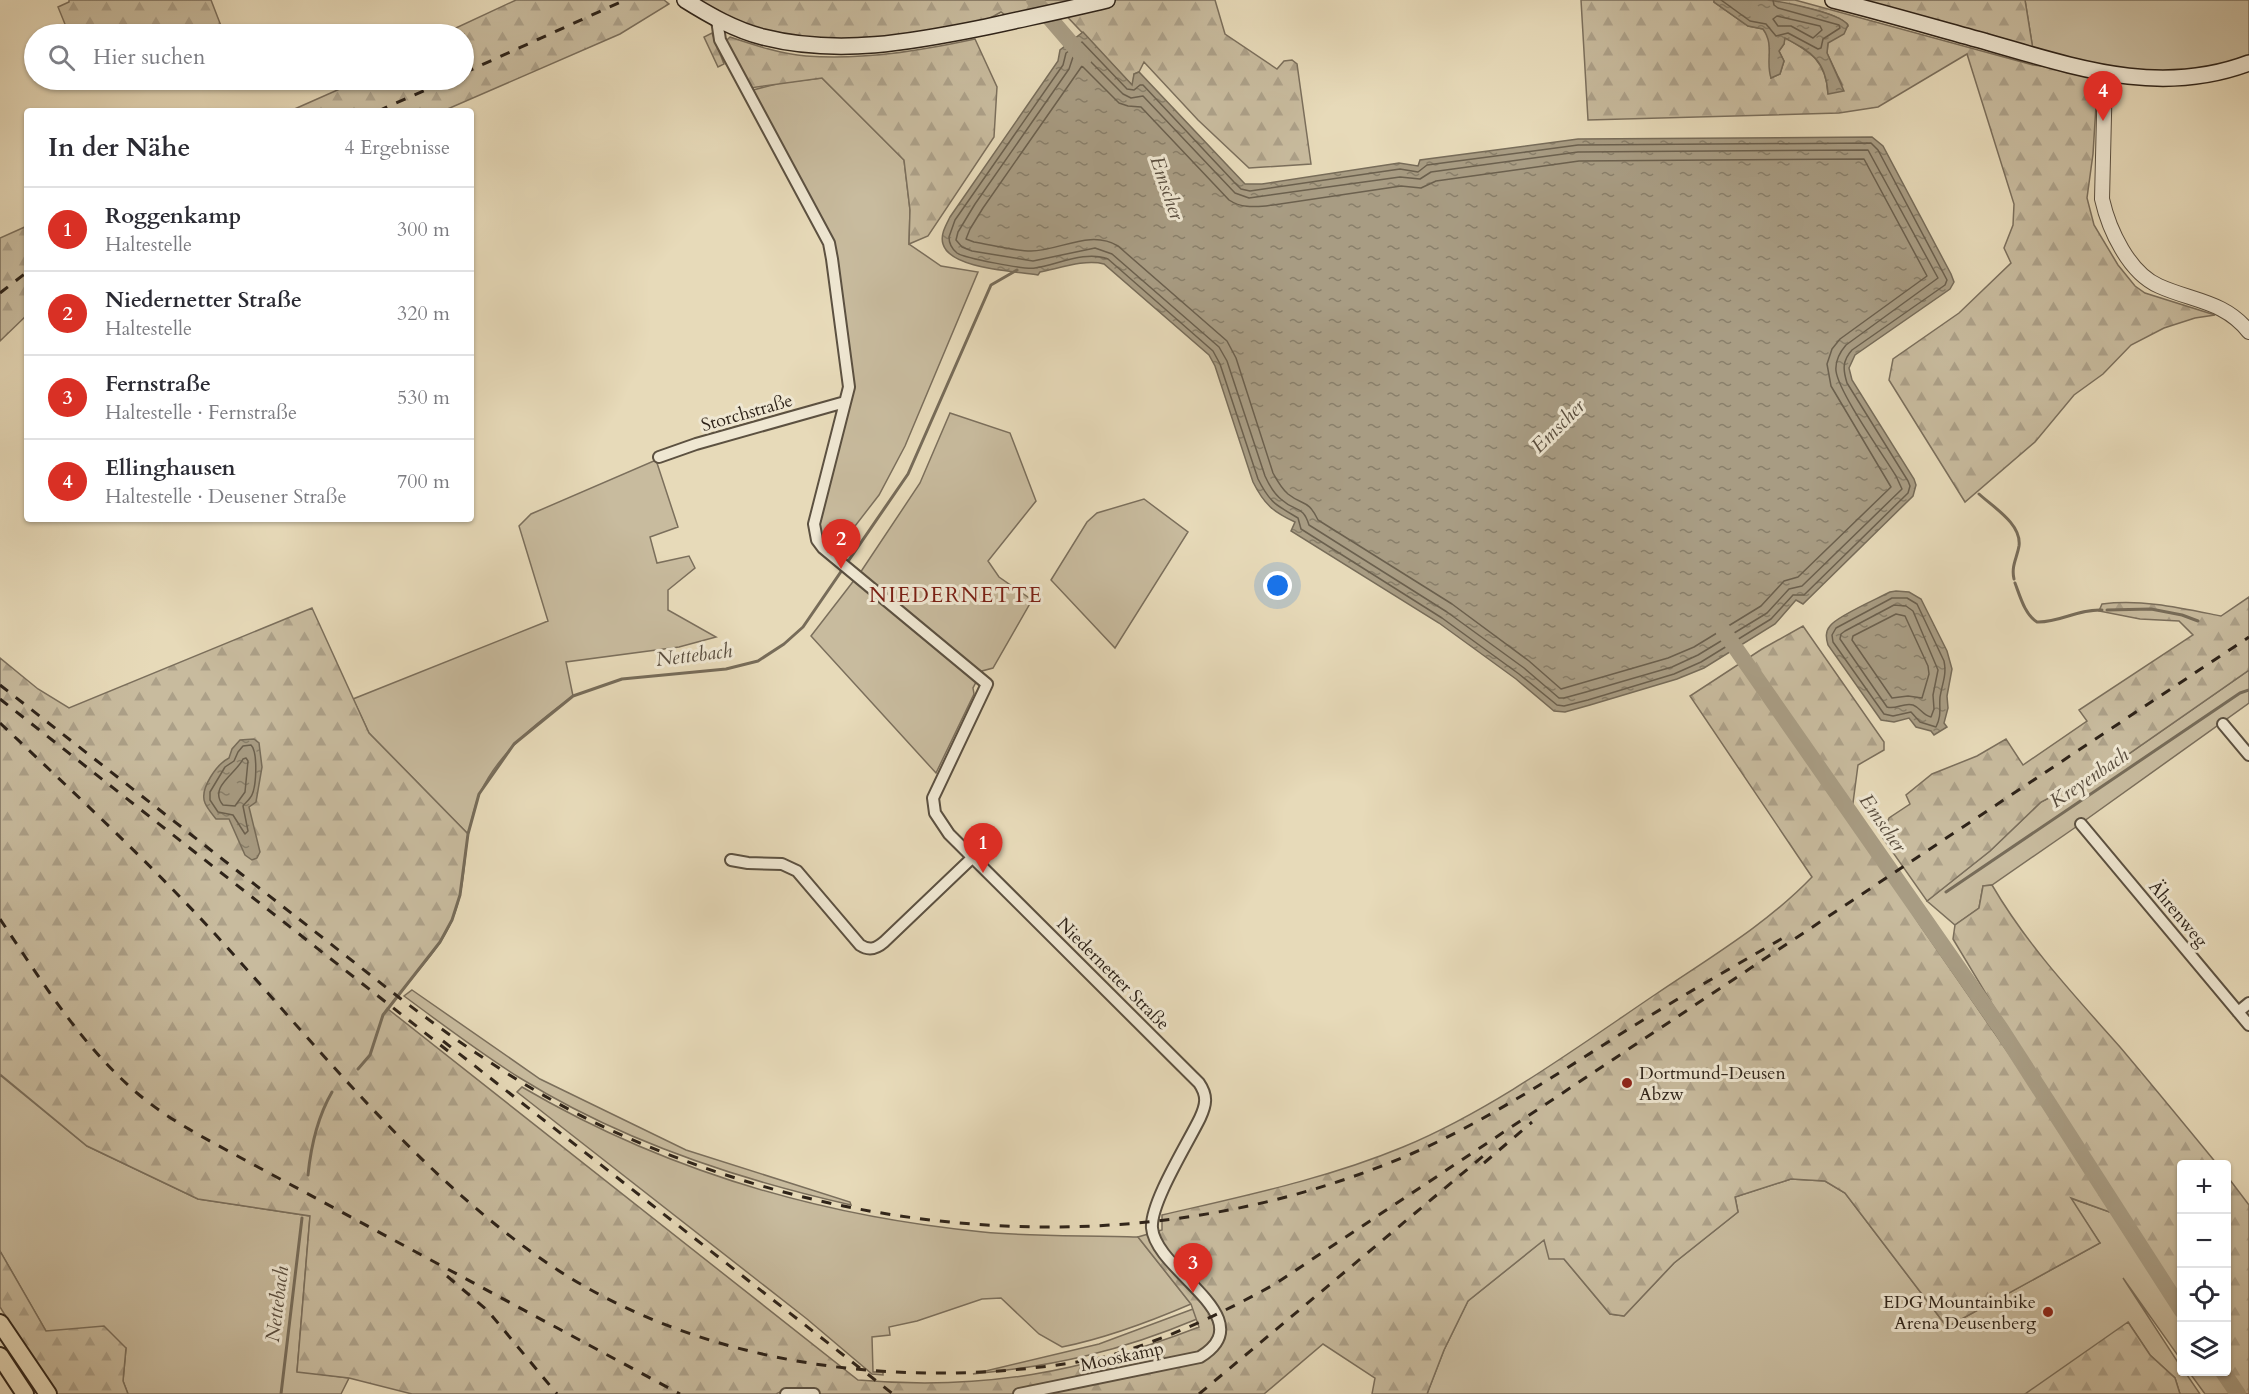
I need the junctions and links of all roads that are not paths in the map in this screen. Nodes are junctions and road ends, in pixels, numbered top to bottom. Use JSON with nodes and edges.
{"nodes":[{"id":1,"x":685,"y":0,"type":"edge"},
{"id":2,"x":1107,"y":0,"type":"edge"},
{"id":3,"x":1833,"y":0,"type":"edge"},
{"id":4,"x":717,"y":20,"type":"junction"},
{"id":5,"x":2249,"y":63,"type":"edge"},
{"id":6,"x":2105,"y":74,"type":"junction"},
{"id":7,"x":2249,"y":332,"type":"edge"},
{"id":8,"x":845,"y":402,"type":"junction"},
{"id":9,"x":659,"y":457,"type":"dead end"},
{"id":10,"x":2223,"y":724,"type":"dead end"},
{"id":11,"x":2249,"y":754,"type":"edge"},
{"id":12,"x":2081,"y":824,"type":"dead end"},
{"id":13,"x":973,"y":857,"type":"junction"},
{"id":14,"x":731,"y":860,"type":"dead end"},
{"id":15,"x":2249,"y":1003,"type":"edge"},
{"id":16,"x":2238,"y":1012,"type":"junction"},
{"id":17,"x":2249,"y":1025,"type":"edge"},
{"id":18,"x":0,"y":1323,"type":"edge"},
{"id":19,"x":1221,"y":1335,"type":"joint"},
{"id":20,"x":0,"y":1356,"type":"edge"},
{"id":21,"x":25,"y":1394,"type":"edge"},
{"id":22,"x":48,"y":1394,"type":"edge"},
{"id":23,"x":786,"y":1394,"type":"edge"},
{"id":24,"x":814,"y":1394,"type":"edge"},
{"id":25,"x":1019,"y":1394,"type":"edge"}],
"edges":[{"from":1,"to":4,"type":"main road"},
{"from":2,"to":4,"type":"main road"},
{"from":3,"to":6,"type":"main road"},
{"from":4,"to":8,"type":"street","name":"Niedernetter Straße"},
{"from":5,"to":6,"type":"main road"},
{"from":6,"to":7,"type":"street"},
{"from":8,"to":9,"type":"street","name":"Storchstraße"},
{"from":8,"to":13,"type":"street","name":"Niedernetter Straße"},
{"from":10,"to":11,"type":"street"},
{"from":12,"to":16,"type":"street","name":"Ährenweg"},
{"from":13,"to":14,"type":"street"},
{"from":13,"to":19,"type":"street","name":"Niedernetter Straße"},
{"from":15,"to":16,"type":"street"},
{"from":16,"to":17,"type":"street","name":"Ährenweg"},
{"from":18,"to":22,"type":"main road"},
{"from":19,"to":25,"type":"street","name":"Mooskamp"},
{"from":20,"to":21,"type":"main road"},
{"from":23,"to":24,"type":"street"}]}
